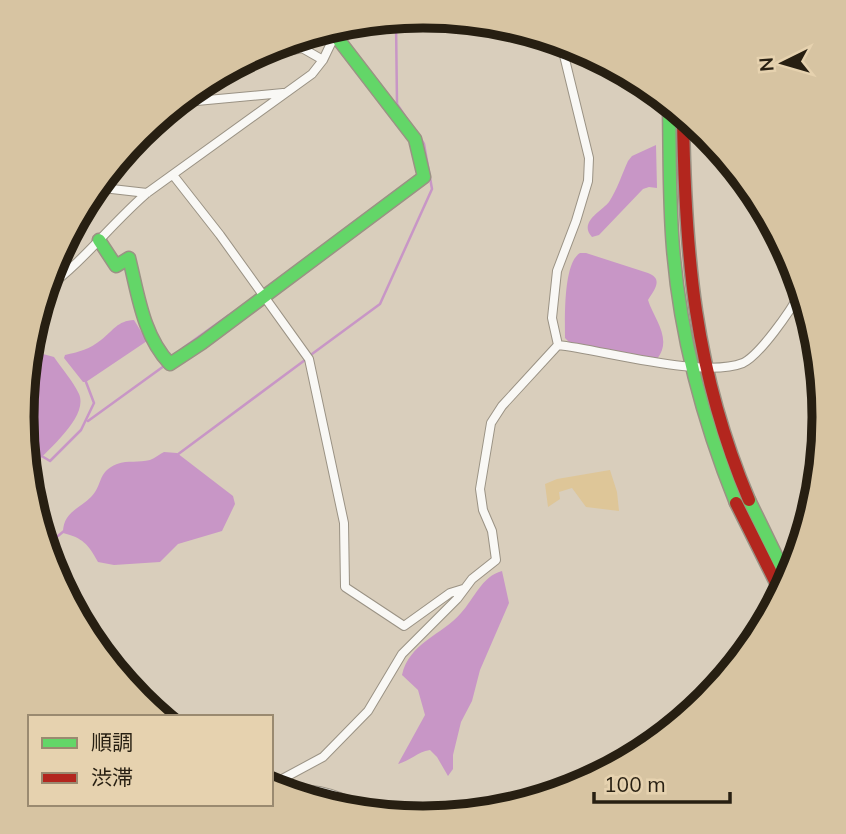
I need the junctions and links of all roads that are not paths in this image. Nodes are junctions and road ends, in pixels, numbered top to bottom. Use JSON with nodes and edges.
{"nodes":[{"id":1,"x":338,"y":37,"type":"edge"},
{"id":2,"x":334,"y":38,"type":"edge"},
{"id":3,"x":300,"y":48,"type":"edge"},
{"id":4,"x":564,"y":55,"type":"edge"},
{"id":5,"x":323,"y":60,"type":"junction"},
{"id":6,"x":286,"y":93,"type":"junction"},
{"id":7,"x":196,"y":101,"type":"edge"},
{"id":8,"x":669,"y":116,"type":"edge"},
{"id":9,"x":683,"y":129,"type":"edge"},
{"id":10,"x":173,"y":175,"type":"junction"},
{"id":11,"x":108,"y":189,"type":"edge"},
{"id":12,"x":147,"y":193,"type":"junction"},
{"id":13,"x":99,"y":240,"type":"junction"},
{"id":14,"x":60,"y":279,"type":"edge"},
{"id":15,"x":264,"y":297,"type":"junction"},
{"id":16,"x":794,"y":302,"type":"edge"},
{"id":17,"x":558,"y":345,"type":"junction"},
{"id":18,"x":699,"y":366,"type":"junction"},
{"id":19,"x":781,"y":568,"type":"edge"},
{"id":20,"x":775,"y":582,"type":"edge"},
{"id":21,"x":463,"y":589,"type":"junction"},
{"id":22,"x":282,"y":779,"type":"edge"},
{"id":23,"x":307,"y":788,"type":"edge"},
{"id":24,"x":332,"y":795,"type":"edge"}],
"edges":[{"from":1,"to":15,"type":"main road"},
{"from":2,"to":5,"type":"street"},
{"from":3,"to":5,"type":"street"},
{"from":4,"to":17,"type":"street"},
{"from":5,"to":6,"type":"street"},
{"from":6,"to":7,"type":"street"},
{"from":6,"to":10,"type":"street"},
{"from":8,"to":18,"type":"main road"},
{"from":9,"to":18,"type":"main road"},
{"from":10,"to":12,"type":"street"},
{"from":10,"to":15,"type":"street"},
{"from":11,"to":12,"type":"street"},
{"from":12,"to":13,"type":"street"},
{"from":13,"to":14,"type":"street"},
{"from":13,"to":15,"type":"main road"},
{"from":15,"to":21,"type":"street"},
{"from":16,"to":18,"type":"street"},
{"from":17,"to":18,"type":"street"},
{"from":17,"to":21,"type":"street"},
{"from":18,"to":19,"type":"main road"},
{"from":18,"to":20,"type":"main road"},
{"from":21,"to":22,"type":"street"},
{"from":23,"to":24,"type":"street"}]}
